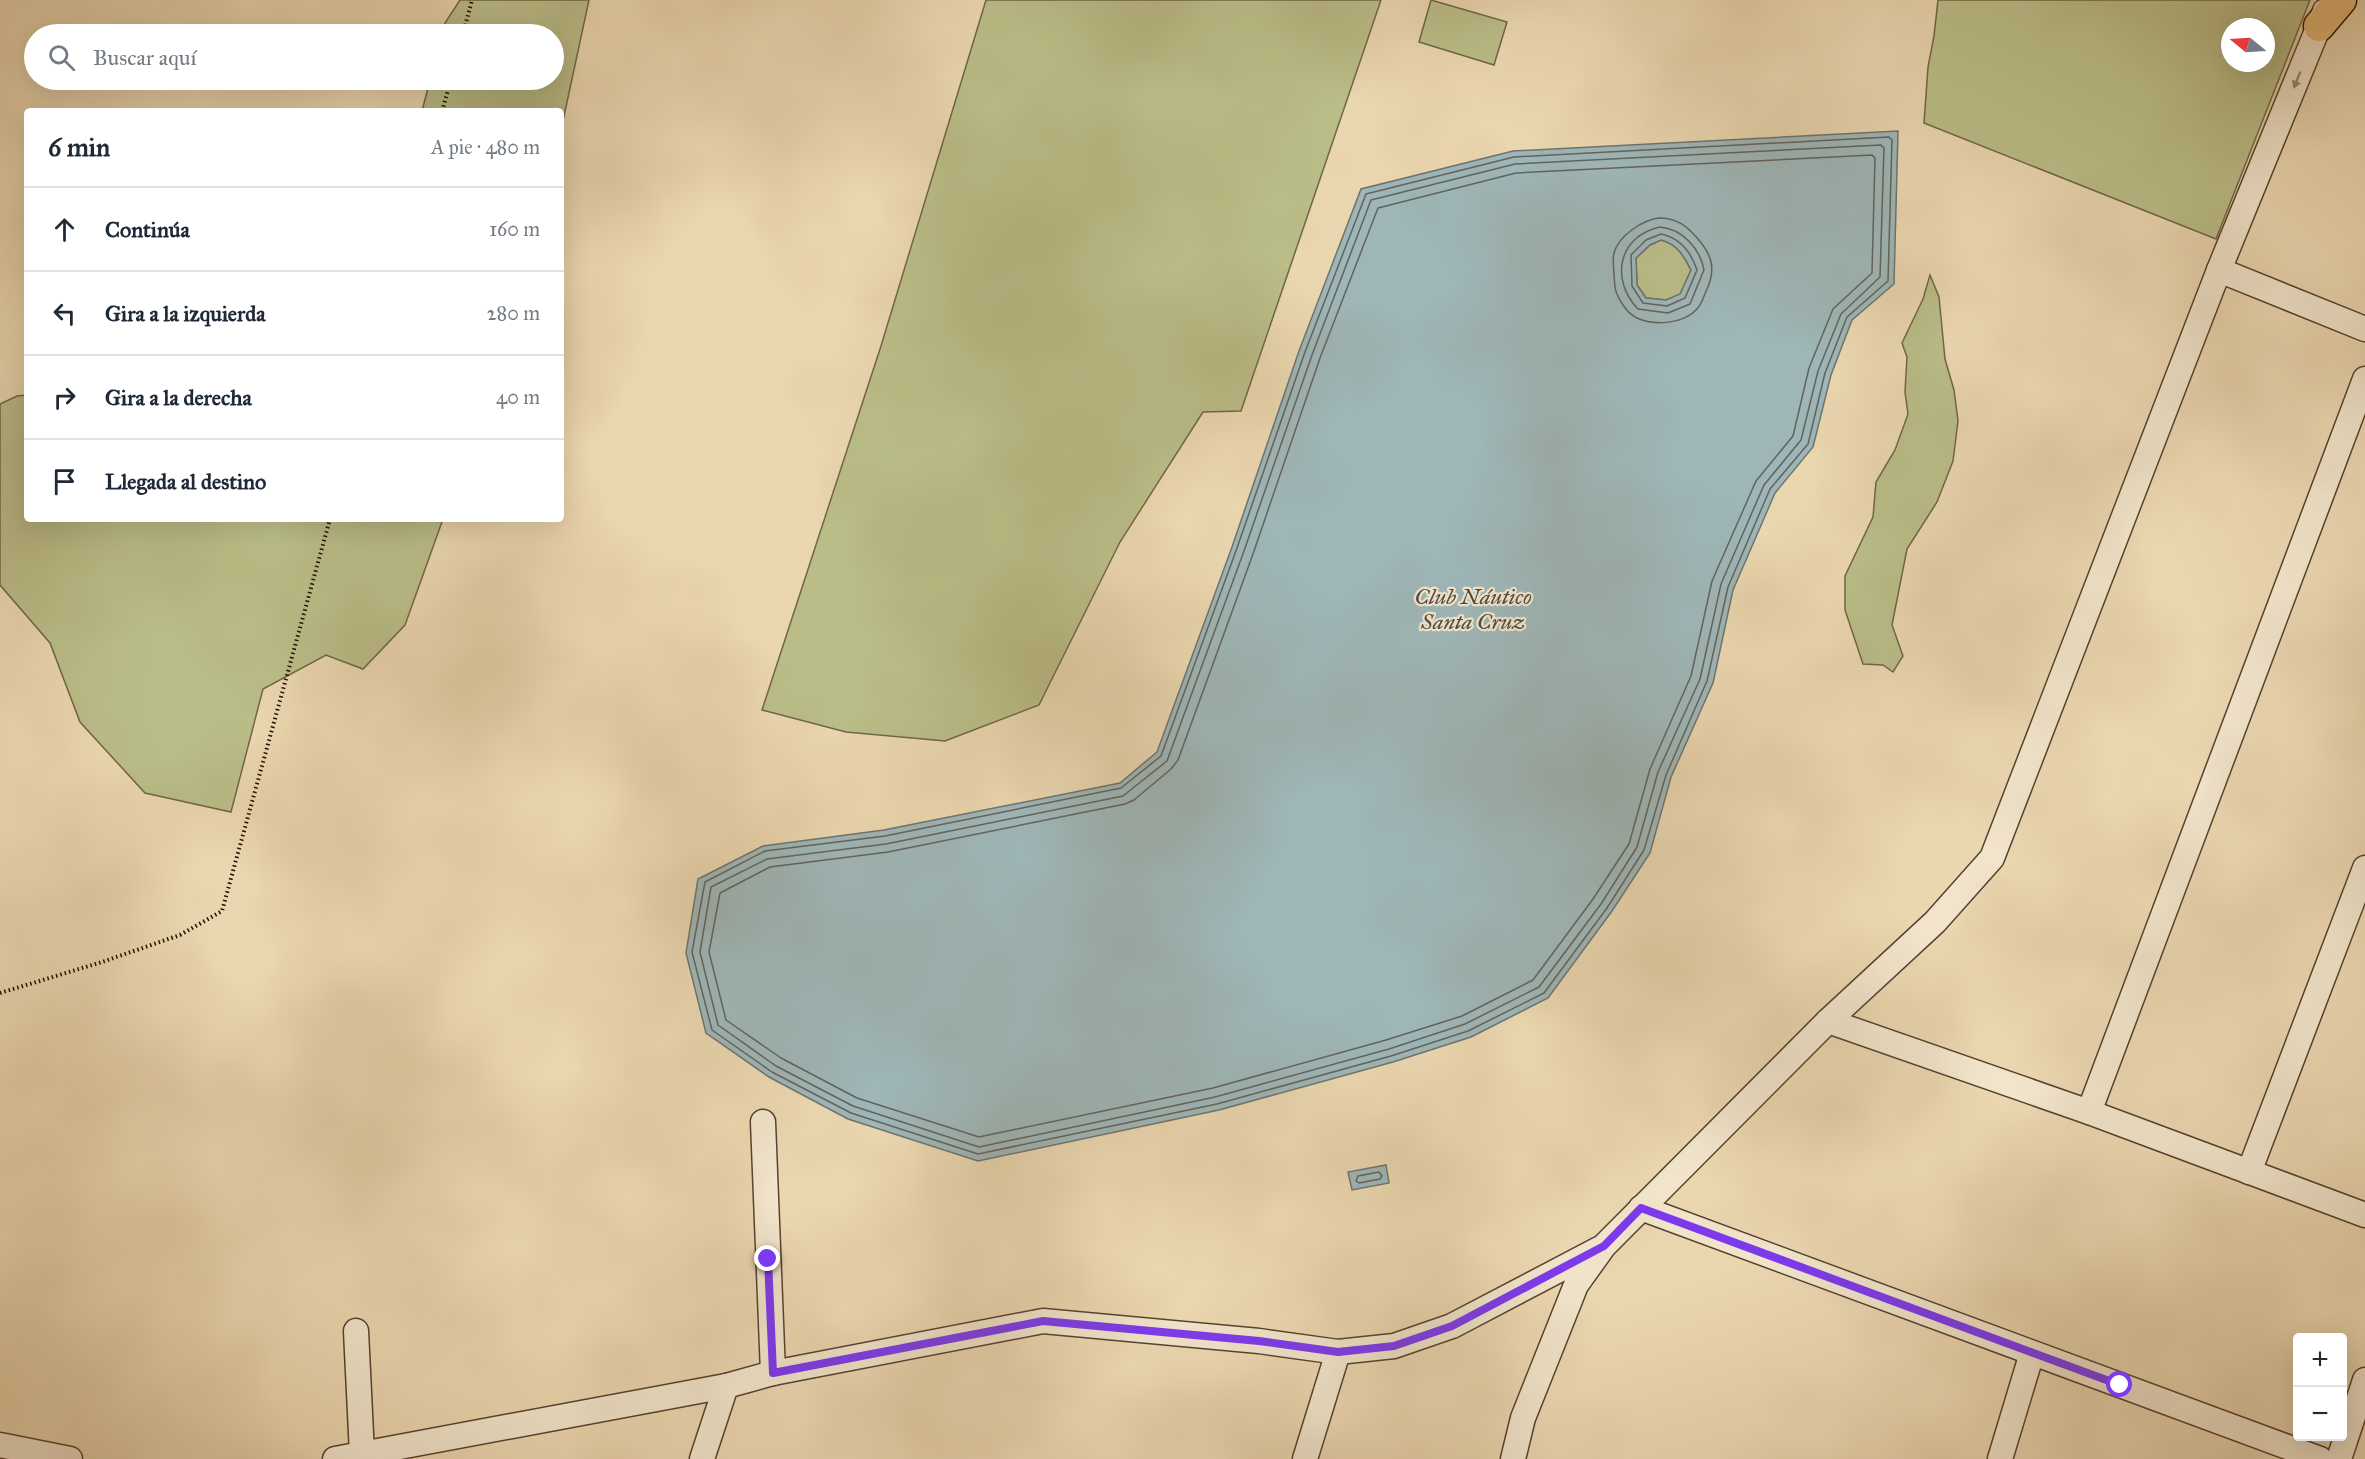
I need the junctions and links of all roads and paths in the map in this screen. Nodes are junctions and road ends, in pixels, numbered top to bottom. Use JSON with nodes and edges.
{"nodes":[{"id":1,"x":472,"y":0,"type":"edge"},
{"id":2,"x":2341,"y":0,"type":"edge"},
{"id":3,"x":2324,"y":13,"type":"edge"},
{"id":4,"x":466,"y":24,"type":"edge"},
{"id":5,"x":448,"y":90,"type":"edge"},
{"id":6,"x":443,"y":108,"type":"edge"},
{"id":7,"x":2219,"y":270,"type":"junction"},
{"id":8,"x":2365,"y":329,"type":"edge"},
{"id":9,"x":2365,"y":379,"type":"edge"},
{"id":10,"x":329,"y":522,"type":"edge"},
{"id":11,"x":2365,"y":868,"type":"edge"},
{"id":12,"x":0,"y":993,"type":"edge"},
{"id":13,"x":1828,"y":1021,"type":"junction"},
{"id":14,"x":2089,"y":1112,"type":"junction"},
{"id":15,"x":763,"y":1122,"type":"dead end"},
{"id":16,"x":2249,"y":1172,"type":"junction"},
{"id":17,"x":1641,"y":1208,"type":"junction"},
{"id":18,"x":2365,"y":1215,"type":"edge"},
{"id":19,"x":1604,"y":1246,"type":"junction"},
{"id":20,"x":356,"y":1331,"type":"dead end"},
{"id":21,"x":1338,"y":1352,"type":"junction"},
{"id":22,"x":2032,"y":1353,"type":"junction"},
{"id":23,"x":773,"y":1373,"type":"junction"},
{"id":24,"x":2365,"y":1380,"type":"edge"},
{"id":25,"x":726,"y":1386,"type":"junction"},
{"id":26,"x":0,"y":1445,"type":"edge"},
{"id":27,"x":362,"y":1454,"type":"junction"},
{"id":28,"x":69,"y":1459,"type":"edge"},
{"id":29,"x":335,"y":1459,"type":"edge"},
{"id":30,"x":702,"y":1459,"type":"edge"},
{"id":31,"x":1305,"y":1459,"type":"edge"},
{"id":32,"x":1513,"y":1459,"type":"edge"},
{"id":33,"x":2000,"y":1459,"type":"edge"},
{"id":34,"x":2320,"y":1459,"type":"edge"},
{"id":35,"x":2339,"y":1459,"type":"edge"}],
"edges":[{"from":1,"to":4,"type":"path"},
{"from":2,"to":3,"type":"main road"},
{"from":3,"to":7,"type":"street","one_way":true},
{"from":5,"to":6,"type":"path"},
{"from":7,"to":8,"type":"street"},
{"from":7,"to":13,"type":"street"},
{"from":9,"to":14,"type":"street"},
{"from":10,"to":12,"type":"path"},
{"from":11,"to":16,"type":"street"},
{"from":13,"to":14,"type":"street"},
{"from":13,"to":17,"type":"street"},
{"from":14,"to":16,"type":"street"},
{"from":15,"to":23,"type":"street"},
{"from":16,"to":18,"type":"street"},
{"from":17,"to":19,"type":"street"},
{"from":17,"to":22,"type":"street"},
{"from":19,"to":21,"type":"street"},
{"from":19,"to":32,"type":"street"},
{"from":20,"to":27,"type":"street"},
{"from":21,"to":23,"type":"street"},
{"from":21,"to":31,"type":"street"},
{"from":22,"to":33,"type":"street"},
{"from":22,"to":34,"type":"street"},
{"from":23,"to":25,"type":"street"},
{"from":24,"to":35,"type":"street"},
{"from":25,"to":27,"type":"street"},
{"from":25,"to":30,"type":"street"},
{"from":26,"to":28,"type":"street"},
{"from":27,"to":29,"type":"street"}]}
